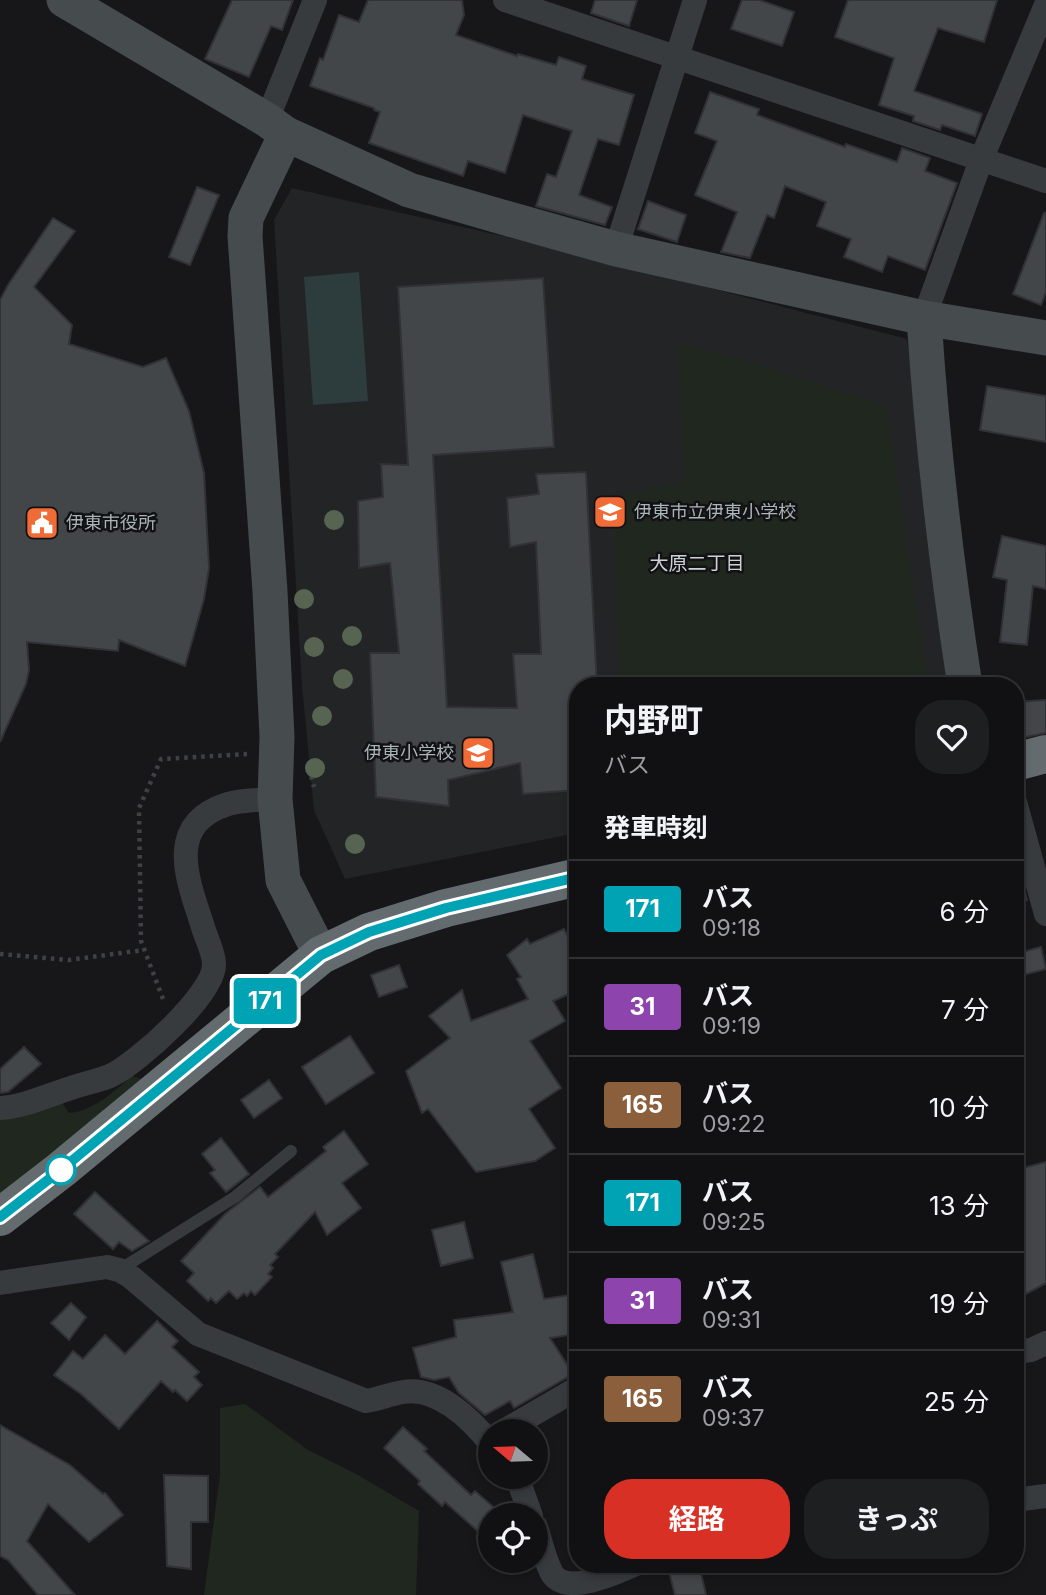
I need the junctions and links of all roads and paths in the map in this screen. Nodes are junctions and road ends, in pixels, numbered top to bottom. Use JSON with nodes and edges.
{"nodes":[{"id":1,"x":64,"y":0,"type":"edge"},
{"id":2,"x":315,"y":0,"type":"edge"},
{"id":3,"x":505,"y":0,"type":"edge"},
{"id":4,"x":695,"y":0,"type":"edge"},
{"id":5,"x":1046,"y":5,"type":"edge"},
{"id":6,"x":677,"y":56,"type":"junction"},
{"id":7,"x":276,"y":127,"type":"junction"},
{"id":8,"x":981,"y":160,"type":"junction"},
{"id":9,"x":1046,"y":181,"type":"edge"},
{"id":10,"x":616,"y":249,"type":"junction"},
{"id":11,"x":923,"y":318,"type":"junction"},
{"id":12,"x":1046,"y":338,"type":"edge"},
{"id":13,"x":964,"y":677,"type":"edge"},
{"id":14,"x":254,"y":753,"type":"dead end"},
{"id":15,"x":1046,"y":754,"type":"edge"},
{"id":16,"x":307,"y":759,"type":"dead end"},
{"id":17,"x":1024,"y":760,"type":"edge"},
{"id":18,"x":314,"y":787,"type":"dead end"},
{"id":19,"x":275,"y":799,"type":"junction"},
{"id":20,"x":1024,"y":835,"type":"edge"},
{"id":21,"x":569,"y":879,"type":"edge"},
{"id":22,"x":1046,"y":914,"type":"edge"},
{"id":23,"x":144,"y":950,"type":"junction"},
{"id":24,"x":0,"y":954,"type":"edge"},
{"id":25,"x":321,"y":955,"type":"junction"},
{"id":26,"x":167,"y":1007,"type":"dead end"},
{"id":27,"x":0,"y":1108,"type":"edge"},
{"id":28,"x":291,"y":1151,"type":"dead end"},
{"id":29,"x":0,"y":1217,"type":"edge"},
{"id":30,"x":119,"y":1270,"type":"junction"},
{"id":31,"x":0,"y":1283,"type":"edge"},
{"id":32,"x":1046,"y":1343,"type":"edge"},
{"id":33,"x":1024,"y":1351,"type":"edge"},
{"id":34,"x":569,"y":1393,"type":"edge"},
{"id":35,"x":525,"y":1419,"type":"edge"},
{"id":36,"x":478,"y":1427,"type":"edge"},
{"id":37,"x":1046,"y":1496,"type":"edge"},
{"id":38,"x":1024,"y":1499,"type":"edge"},
{"id":39,"x":548,"y":1560,"type":"edge"},
{"id":40,"x":613,"y":1573,"type":"edge"}],
"edges":[{"from":1,"to":7,"type":"street"},
{"from":2,"to":7,"type":"street"},
{"from":3,"to":6,"type":"street"},
{"from":4,"to":6,"type":"street"},
{"from":5,"to":8,"type":"street"},
{"from":6,"to":8,"type":"street"},
{"from":6,"to":10,"type":"street"},
{"from":7,"to":10,"type":"street"},
{"from":7,"to":19,"type":"street"},
{"from":8,"to":9,"type":"street"},
{"from":8,"to":11,"type":"street"},
{"from":10,"to":11,"type":"street"},
{"from":11,"to":12,"type":"street"},
{"from":11,"to":13,"type":"street"},
{"from":14,"to":23,"type":"path"},
{"from":15,"to":17,"type":"highway"},
{"from":16,"to":18,"type":"path"},
{"from":19,"to":25,"type":"street"},
{"from":19,"to":27,"type":"street"},
{"from":20,"to":22,"type":"street"},
{"from":21,"to":25,"type":"highway"},
{"from":23,"to":24,"type":"path"},
{"from":23,"to":26,"type":"path"},
{"from":25,"to":29,"type":"highway"},
{"from":28,"to":30,"type":"lane"},
{"from":30,"to":31,"type":"street"},
{"from":30,"to":36,"type":"street"},
{"from":32,"to":33,"type":"street"},
{"from":34,"to":35,"type":"street"},
{"from":37,"to":38,"type":"street"},
{"from":39,"to":40,"type":"street"}]}
